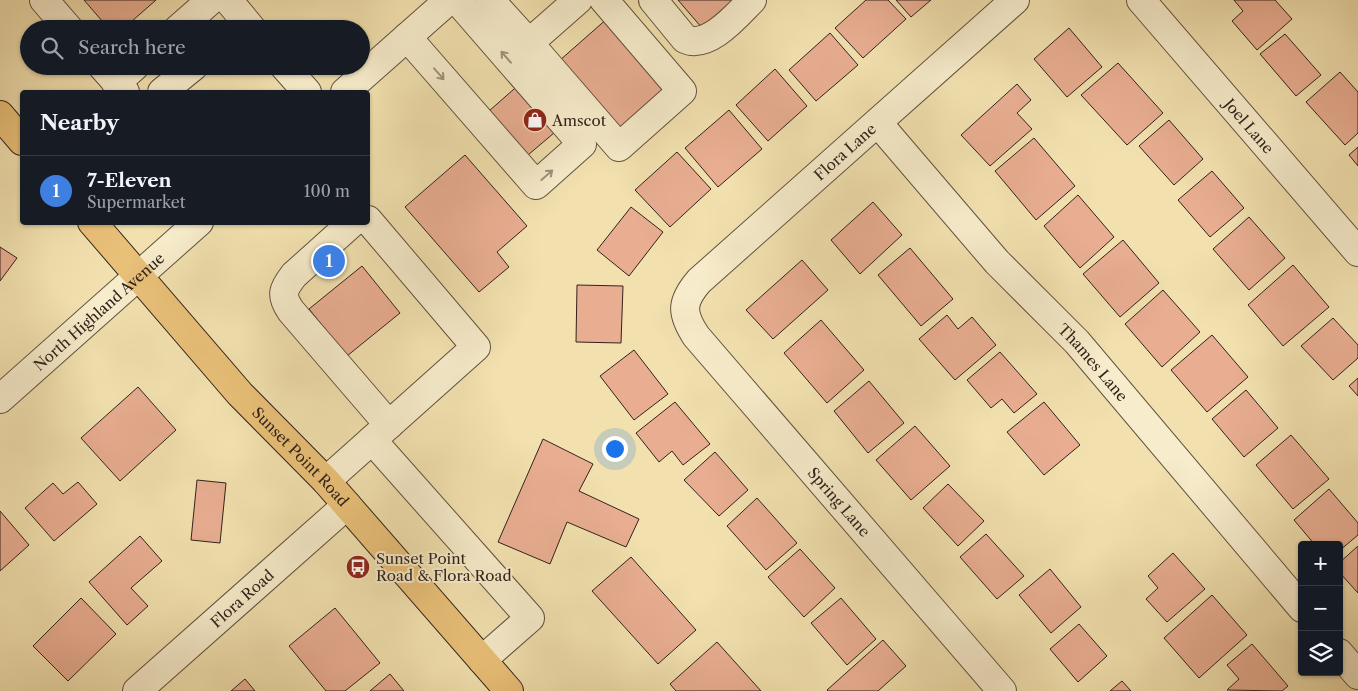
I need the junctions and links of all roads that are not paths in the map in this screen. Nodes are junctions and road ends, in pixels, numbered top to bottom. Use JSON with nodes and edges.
{"nodes":[{"id":1,"x":44,"y":0,"type":"edge"},
{"id":2,"x":211,"y":0,"type":"edge"},
{"id":3,"x":228,"y":0,"type":"edge"},
{"id":4,"x":490,"y":0,"type":"edge"},
{"id":5,"x":578,"y":0,"type":"edge"},
{"id":6,"x":604,"y":0,"type":"edge"},
{"id":7,"x":653,"y":0,"type":"edge"},
{"id":8,"x":752,"y":0,"type":"edge"},
{"id":9,"x":1015,"y":0,"type":"edge"},
{"id":10,"x":1141,"y":0,"type":"edge"},
{"id":11,"x":449,"y":1,"type":"edge"},
{"id":12,"x":61,"y":20,"type":"edge"},
{"id":13,"x":188,"y":20,"type":"edge"},
{"id":14,"x":242,"y":20,"type":"edge"},
{"id":15,"x":407,"y":37,"type":"junction"},
{"id":16,"x":529,"y":43,"type":"junction"},
{"id":17,"x":370,"y":70,"type":"edge"},
{"id":18,"x":183,"y":75,"type":"edge"},
{"id":19,"x":292,"y":75,"type":"edge"},
{"id":20,"x":364,"y":75,"type":"edge"},
{"id":21,"x":164,"y":90,"type":"edge"},
{"id":22,"x":305,"y":90,"type":"edge"},
{"id":23,"x":347,"y":90,"type":"edge"},
{"id":24,"x":0,"y":115,"type":"edge"},
{"id":25,"x":878,"y":123,"type":"junction"},
{"id":26,"x":20,"y":139,"type":"edge"},
{"id":27,"x":370,"y":222,"type":"edge"},
{"id":28,"x":95,"y":225,"type":"edge"},
{"id":29,"x":196,"y":225,"type":"edge"},
{"id":30,"x":350,"y":225,"type":"edge"},
{"id":31,"x":1358,"y":252,"type":"edge"},
{"id":32,"x":138,"y":276,"type":"junction"},
{"id":33,"x":684,"y":309,"type":"joint"},
{"id":34,"x":0,"y":399,"type":"edge"},
{"id":35,"x":380,"y":432,"type":"junction"},
{"id":36,"x":326,"y":481,"type":"junction"},
{"id":37,"x":348,"y":505,"type":"junction"},
{"id":38,"x":1298,"y":603,"type":"edge"},
{"id":39,"x":1343,"y":658,"type":"edge"},
{"id":40,"x":482,"y":660,"type":"junction"},
{"id":41,"x":1358,"y":675,"type":"edge"},
{"id":42,"x":137,"y":691,"type":"edge"},
{"id":43,"x":509,"y":691,"type":"edge"},
{"id":44,"x":1002,"y":691,"type":"edge"}],
"edges":[{"from":1,"to":12,"type":"street"},
{"from":2,"to":13,"type":"street"},
{"from":3,"to":14,"type":"street"},
{"from":4,"to":16,"type":"street"},
{"from":5,"to":16,"type":"street"},
{"from":6,"to":16,"type":"street"},
{"from":7,"to":8,"type":"street"},
{"from":9,"to":25,"type":"street","name":"Flora Lane"},
{"from":10,"to":31,"type":"street","name":"Joel Lane"},
{"from":11,"to":15,"type":"street"},
{"from":15,"to":11,"type":"street","one_way":true},
{"from":15,"to":17,"type":"street"},
{"from":18,"to":21,"type":"street"},
{"from":19,"to":22,"type":"street"},
{"from":20,"to":23,"type":"street"},
{"from":24,"to":26,"type":"main road"},
{"from":25,"to":33,"type":"street","name":"Flora Lane"},
{"from":25,"to":38,"type":"street","name":"Thames Lane"},
{"from":27,"to":35,"type":"street"},
{"from":28,"to":32,"type":"main road","name":"Sunset Point Road"},
{"from":29,"to":32,"type":"street","name":"North Highland Avenue"},
{"from":30,"to":35,"type":"street"},
{"from":32,"to":34,"type":"street","name":"North Highland Avenue"},
{"from":32,"to":36,"type":"main road","name":"Sunset Point Road"},
{"from":33,"to":44,"type":"street","name":"Spring Lane"},
{"from":35,"to":36,"type":"street"},
{"from":35,"to":40,"type":"street"},
{"from":36,"to":37,"type":"main road","name":"Sunset Point Road"},
{"from":37,"to":40,"type":"main road","name":"Sunset Point Road"},
{"from":37,"to":42,"type":"street","name":"Flora Road"},
{"from":39,"to":41,"type":"street"},
{"from":40,"to":43,"type":"main road","name":"Sunset Point Road"}]}
